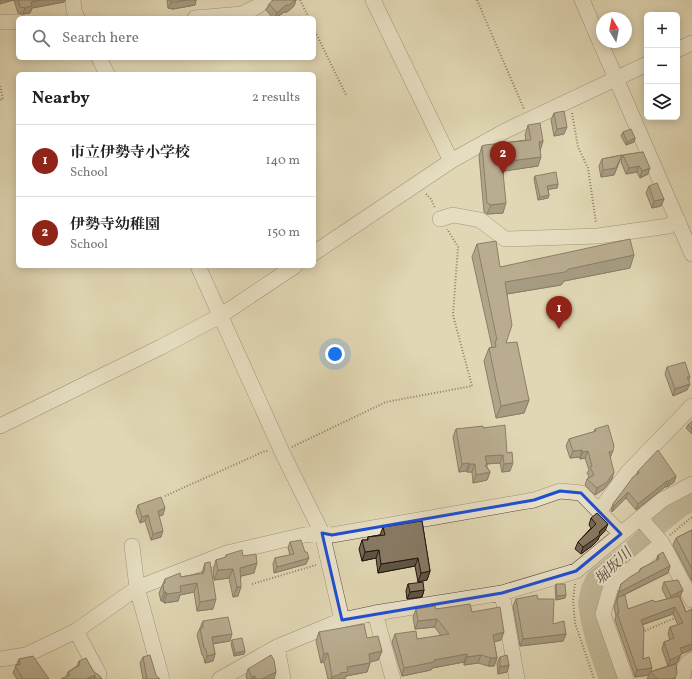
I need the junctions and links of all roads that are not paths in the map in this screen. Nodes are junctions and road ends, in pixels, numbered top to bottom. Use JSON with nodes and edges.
{"nodes":[{"id":1,"x":73,"y":0,"type":"edge"},
{"id":2,"x":264,"y":0,"type":"edge"},
{"id":3,"x":373,"y":0,"type":"edge"},
{"id":4,"x":582,"y":0,"type":"edge"},
{"id":5,"x":76,"y":16,"type":"edge"},
{"id":6,"x":218,"y":16,"type":"edge"},
{"id":7,"x":0,"y":22,"type":"edge"},
{"id":8,"x":16,"y":22,"type":"edge"},
{"id":9,"x":692,"y":43,"type":"edge"},
{"id":10,"x":680,"y":49,"type":"edge"},
{"id":11,"x":100,"y":60,"type":"edge"},
{"id":12,"x":644,"y":66,"type":"edge"},
{"id":13,"x":106,"y":72,"type":"edge"},
{"id":14,"x":617,"y":79,"type":"junction"},
{"id":15,"x":451,"y":161,"type":"junction"},
{"id":16,"x":440,"y":219,"type":"road end"},
{"id":17,"x":678,"y":220,"type":"junction"},
{"id":18,"x":316,"y":252,"type":"edge"},
{"id":19,"x":692,"y":254,"type":"edge"},
{"id":20,"x":199,"y":268,"type":"edge"},
{"id":21,"x":292,"y":268,"type":"edge"},
{"id":22,"x":220,"y":316,"type":"junction"},
{"id":23,"x":692,"y":406,"type":"edge"},
{"id":24,"x":0,"y":426,"type":"edge"},
{"id":25,"x":692,"y":484,"type":"edge"},
{"id":26,"x":599,"y":511,"type":"junction"},
{"id":27,"x":642,"y":520,"type":"junction"},
{"id":28,"x":322,"y":533,"type":"junction"},
{"id":29,"x":621,"y":534,"type":"junction"},
{"id":30,"x":660,"y":541,"type":"junction"},
{"id":31,"x":132,"y":546,"type":"dead end"},
{"id":32,"x":137,"y":588,"type":"junction"},
{"id":33,"x":502,"y":593,"type":"junction"},
{"id":34,"x":692,"y":600,"type":"edge"},
{"id":35,"x":375,"y":613,"type":"junction"},
{"id":36,"x":342,"y":620,"type":"junction"},
{"id":37,"x":76,"y":631,"type":"junction"},
{"id":38,"x":277,"y":647,"type":"junction"},
{"id":39,"x":0,"y":659,"type":"edge"},
{"id":40,"x":692,"y":660,"type":"edge"},
{"id":41,"x":99,"y":674,"type":"edge"},
{"id":42,"x":162,"y":679,"type":"edge"},
{"id":43,"x":220,"y":679,"type":"edge"},
{"id":44,"x":283,"y":679,"type":"edge"},
{"id":45,"x":393,"y":679,"type":"edge"},
{"id":46,"x":517,"y":679,"type":"edge"},
{"id":47,"x":626,"y":679,"type":"edge"},
{"id":48,"x":683,"y":679,"type":"edge"}],
"edges":[{"from":1,"to":5,"type":"street"},
{"from":2,"to":6,"type":"street"},
{"from":3,"to":15,"type":"street"},
{"from":4,"to":14,"type":"street"},
{"from":7,"to":8,"type":"street"},
{"from":9,"to":10,"type":"street"},
{"from":11,"to":13,"type":"street"},
{"from":12,"to":14,"type":"street"},
{"from":14,"to":15,"type":"street"},
{"from":14,"to":17,"type":"street"},
{"from":15,"to":18,"type":"street"},
{"from":16,"to":17,"type":"street"},
{"from":17,"to":19,"type":"street"},
{"from":20,"to":22,"type":"street"},
{"from":21,"to":22,"type":"street"},
{"from":22,"to":24,"type":"street"},
{"from":22,"to":28,"type":"street"},
{"from":23,"to":26,"type":"street"},
{"from":25,"to":27,"type":"street"},
{"from":26,"to":28,"type":"street"},
{"from":26,"to":29,"type":"street"},
{"from":27,"to":29,"type":"street"},
{"from":27,"to":30,"type":"street"},
{"from":28,"to":32,"type":"street"},
{"from":28,"to":36,"type":"street"},
{"from":29,"to":33,"type":"street"},
{"from":30,"to":34,"type":"street"},
{"from":30,"to":47,"type":"street"},
{"from":31,"to":32,"type":"street"},
{"from":32,"to":37,"type":"street"},
{"from":32,"to":42,"type":"street"},
{"from":33,"to":35,"type":"street"},
{"from":33,"to":46,"type":"street"},
{"from":35,"to":36,"type":"street"},
{"from":35,"to":45,"type":"street"},
{"from":36,"to":38,"type":"street"},
{"from":37,"to":39,"type":"street"},
{"from":37,"to":41,"type":"street"},
{"from":38,"to":43,"type":"street"},
{"from":38,"to":44,"type":"street"},
{"from":40,"to":48,"type":"street"}]}
